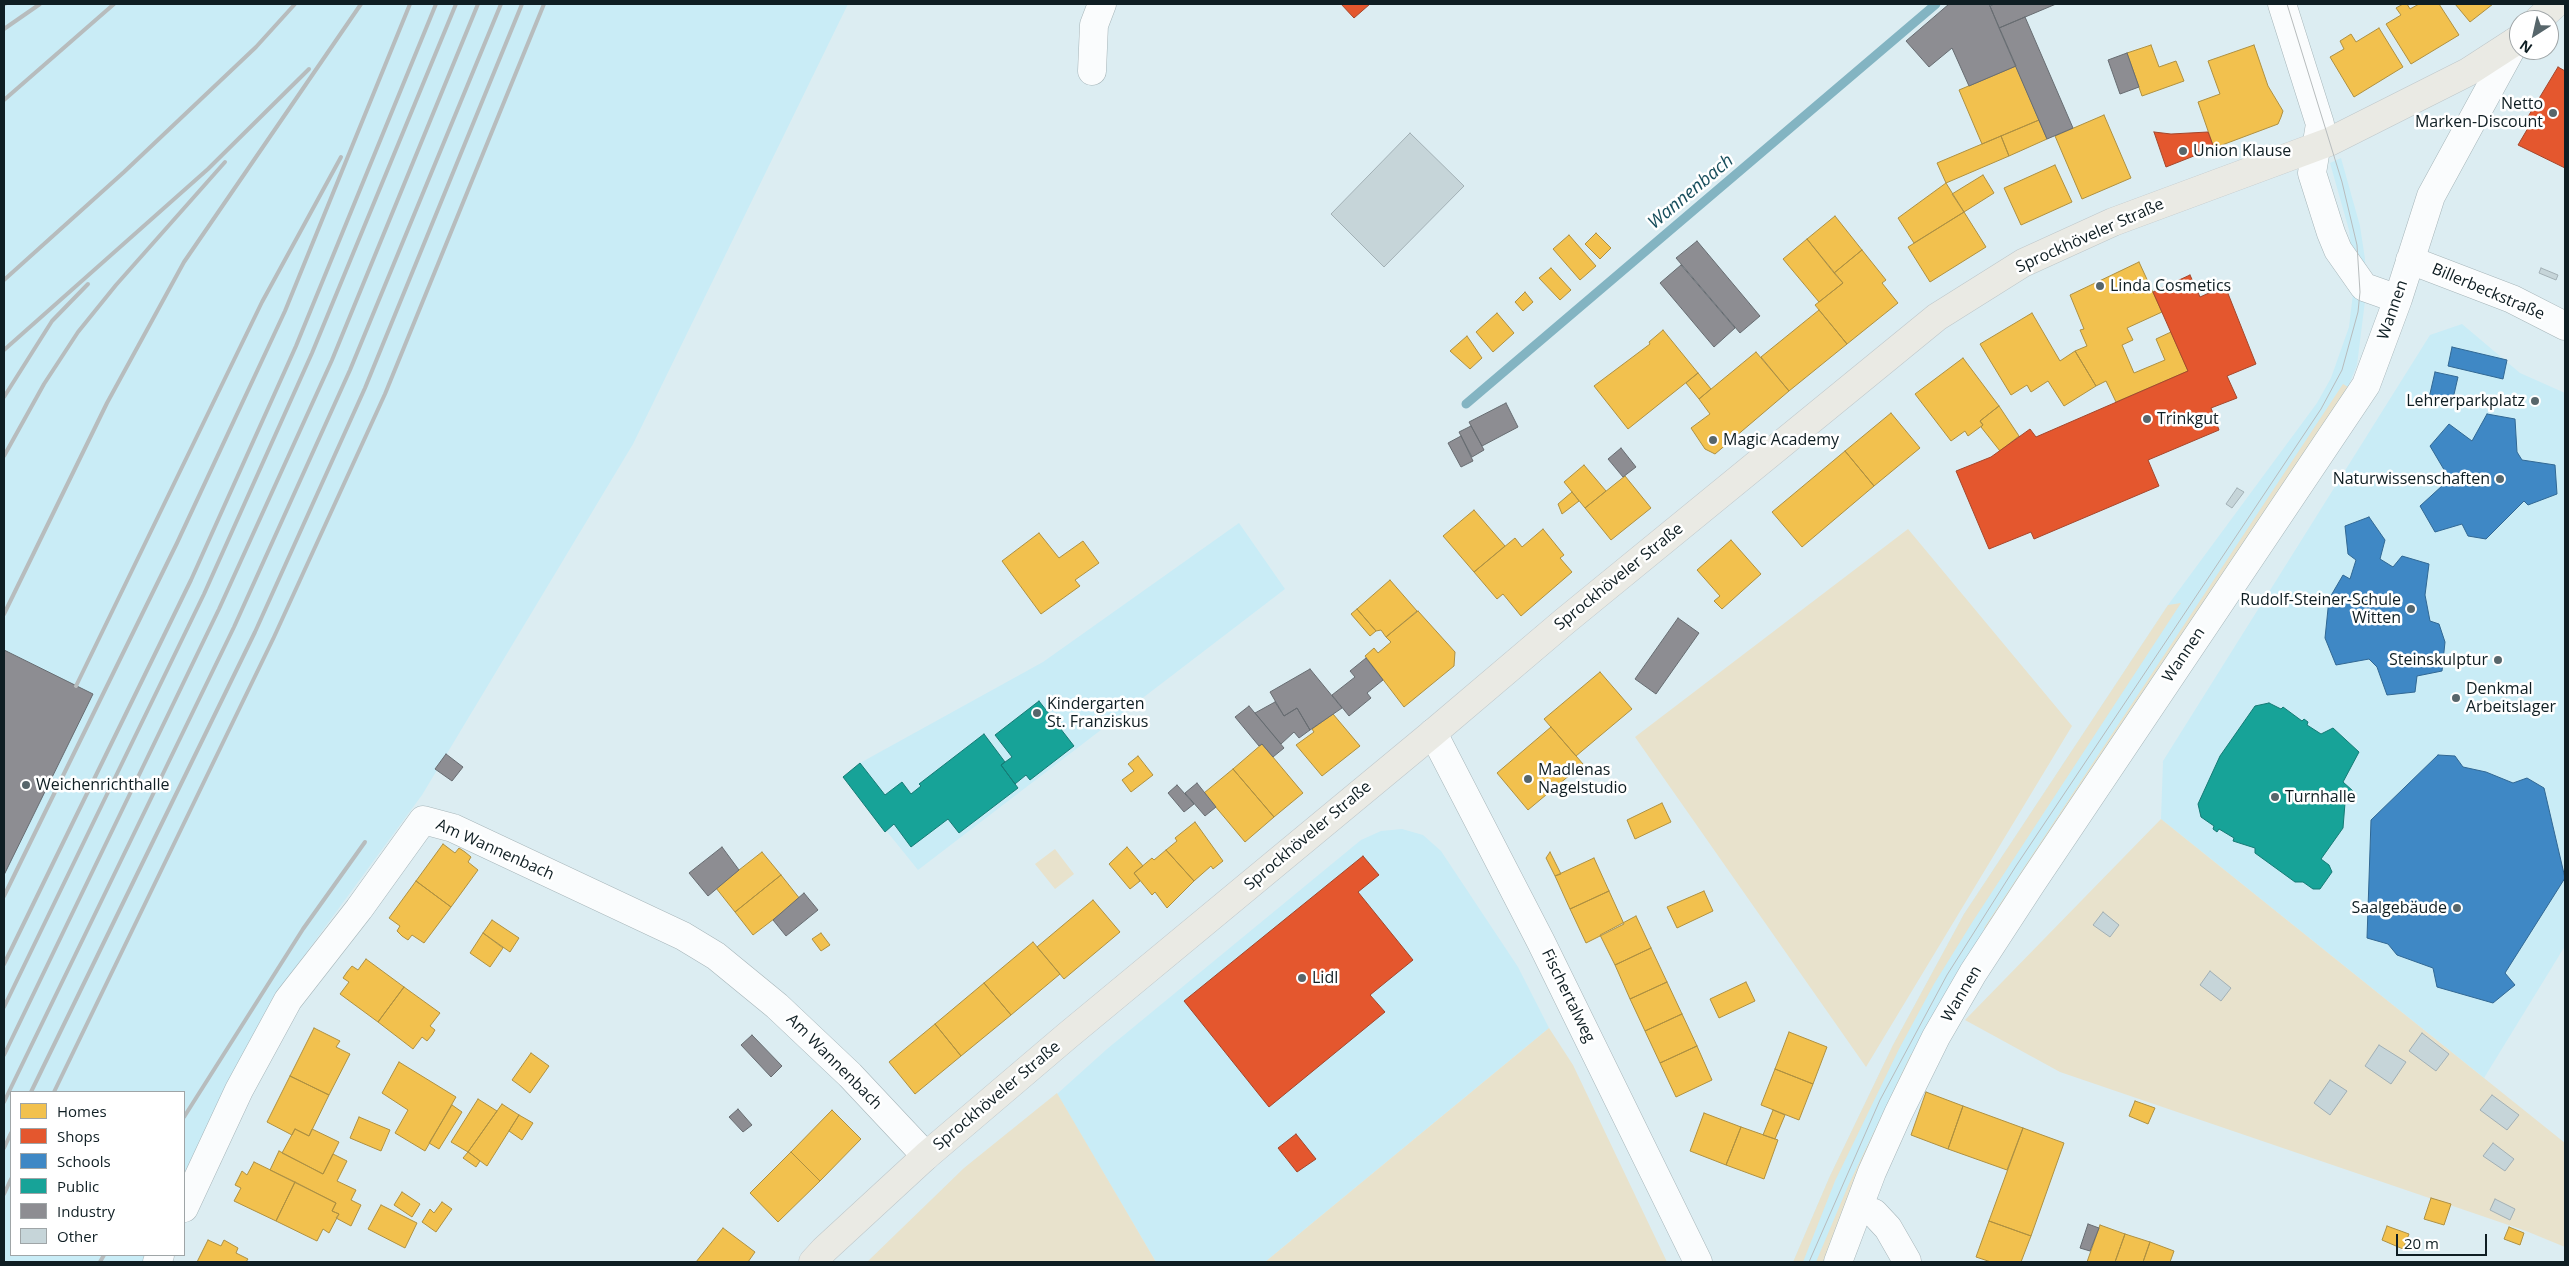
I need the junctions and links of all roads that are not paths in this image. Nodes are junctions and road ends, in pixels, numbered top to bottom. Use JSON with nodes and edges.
{"nodes":[{"id":1,"x":1102,"y":4,"type":"edge"},
{"id":2,"x":2282,"y":4,"type":"edge"},
{"id":3,"x":2509,"y":45,"type":"edge"},
{"id":4,"x":2509,"y":55,"type":"edge"},
{"id":5,"x":1092,"y":71,"type":"dead end"},
{"id":6,"x":2317,"y":145,"type":"junction"},
{"id":7,"x":2410,"y":260,"type":"junction"},
{"id":8,"x":2398,"y":299,"type":"junction"},
{"id":9,"x":2565,"y":326,"type":"edge"},
{"id":10,"x":1433,"y":733,"type":"junction"},
{"id":11,"x":926,"y":1156,"type":"junction"},
{"id":12,"x":185,"y":1206,"type":"edge"},
{"id":13,"x":1859,"y":1206,"type":"junction"},
{"id":14,"x":813,"y":1262,"type":"edge"},
{"id":15,"x":1698,"y":1262,"type":"edge"},
{"id":16,"x":1838,"y":1262,"type":"edge"},
{"id":17,"x":1907,"y":1262,"type":"edge"}],
"edges":[{"from":1,"to":5,"type":"street"},
{"from":2,"to":6,"type":"street"},
{"from":3,"to":6,"type":"main road","name":"Sprockhöveler Straße"},
{"from":4,"to":7,"type":"street","name":"Wannen"},
{"from":6,"to":8,"type":"street"},
{"from":6,"to":10,"type":"main road","name":"Sprockhöveler Straße"},
{"from":7,"to":8,"type":"street","name":"Wannen"},
{"from":7,"to":9,"type":"street","name":"Billerbeckstraße"},
{"from":8,"to":13,"type":"street","name":"Wannen"},
{"from":10,"to":11,"type":"main road","name":"Sprockhöveler Straße"},
{"from":10,"to":15,"type":"street","name":"Fischertalweg"},
{"from":11,"to":12,"type":"street","name":"Am Wannenbach"},
{"from":11,"to":14,"type":"main road","name":"Sprockhöveler Straße"},
{"from":13,"to":16,"type":"street","name":"Wannen"},
{"from":13,"to":17,"type":"street"}]}
